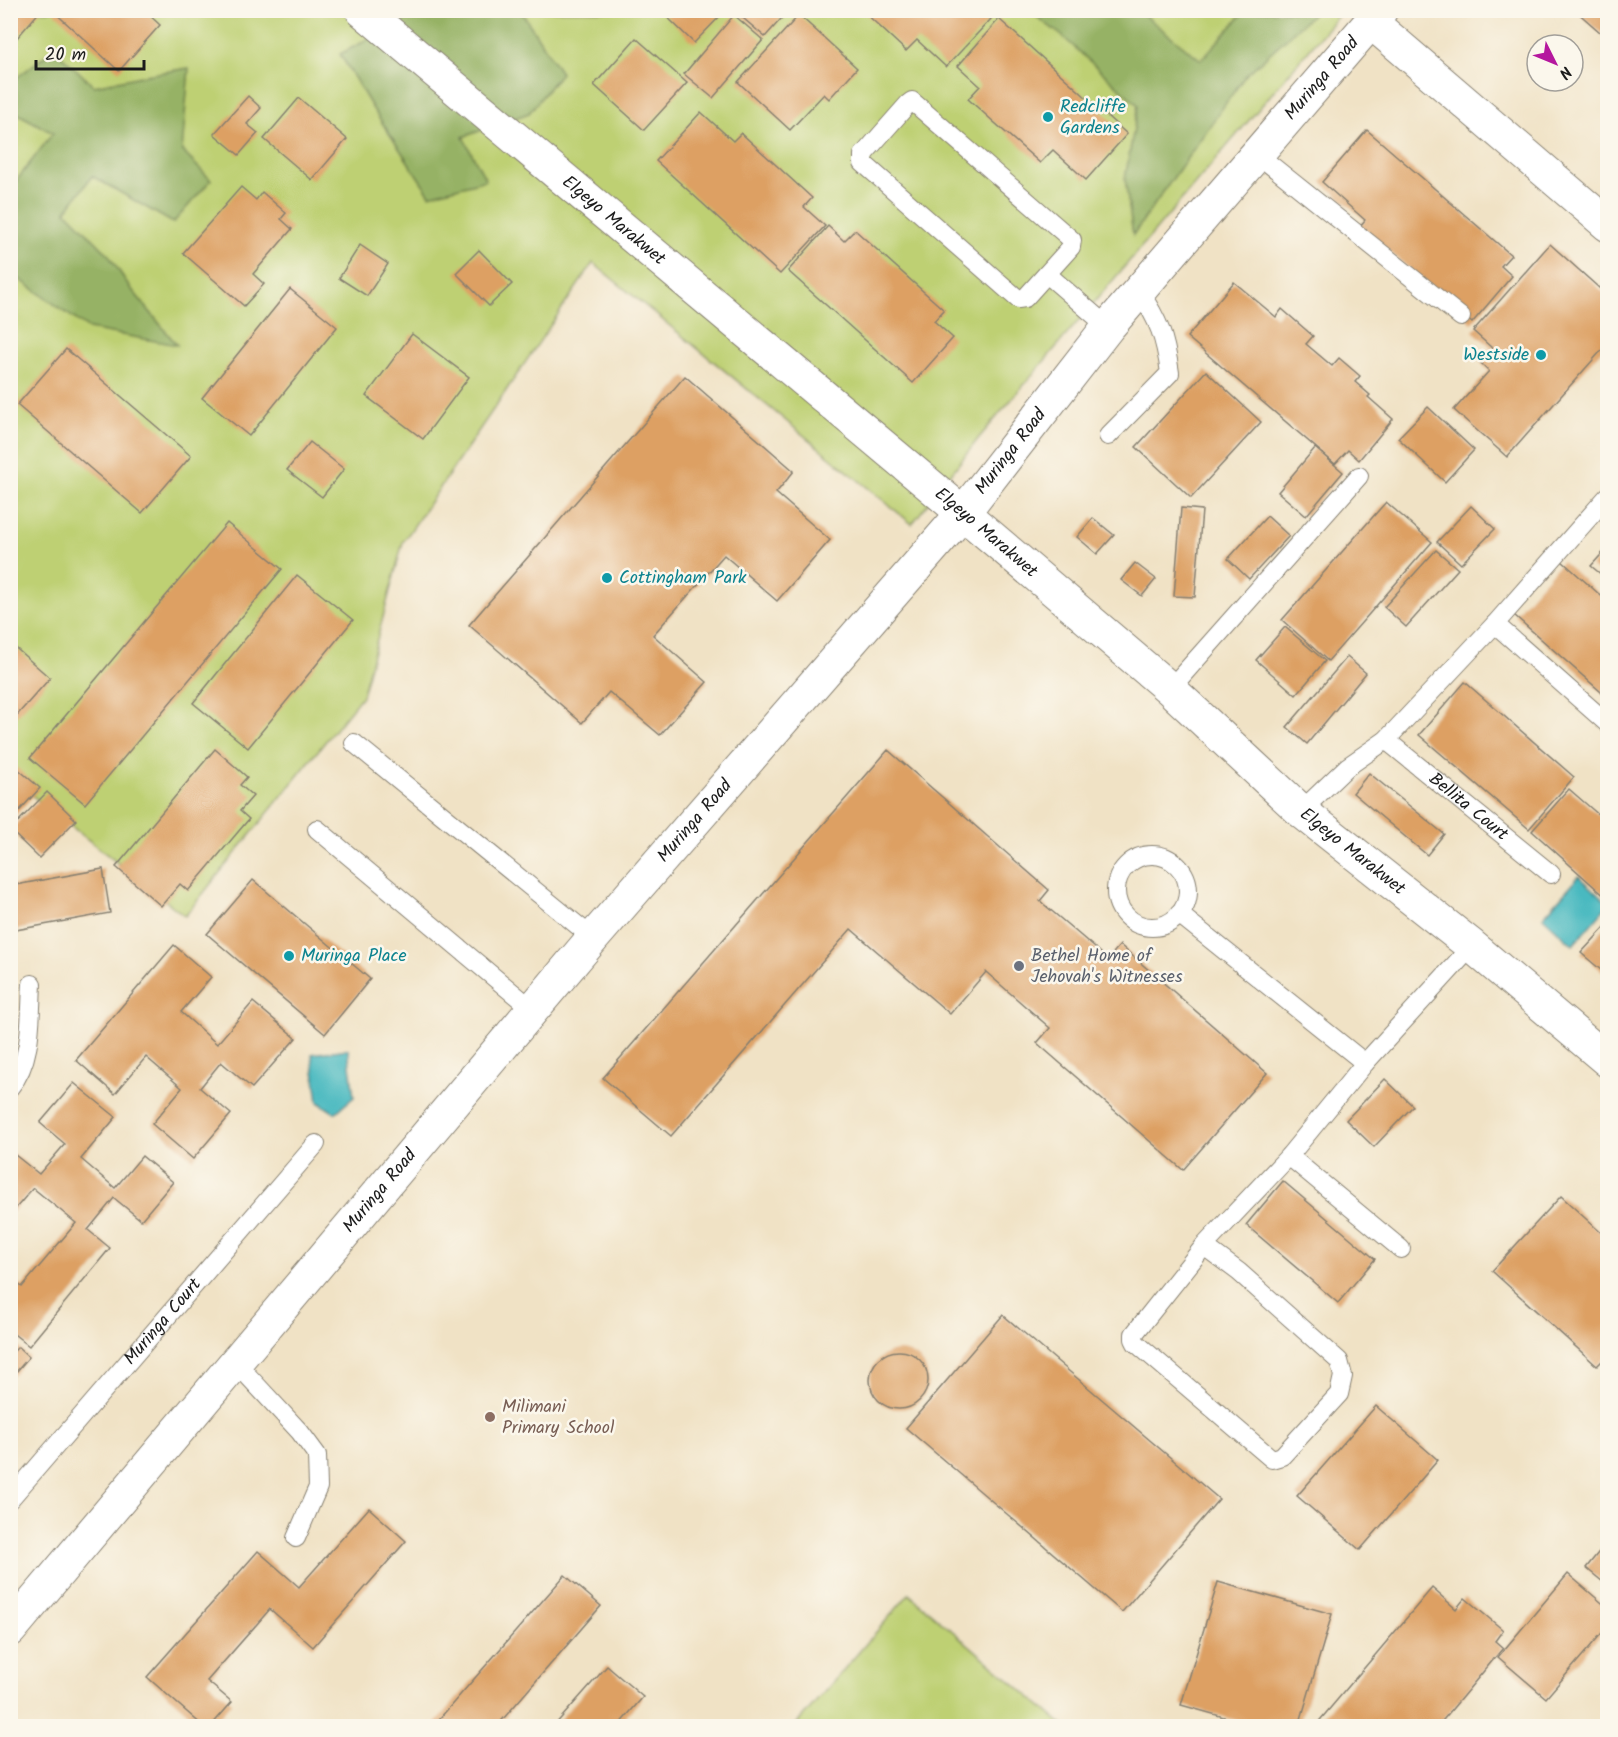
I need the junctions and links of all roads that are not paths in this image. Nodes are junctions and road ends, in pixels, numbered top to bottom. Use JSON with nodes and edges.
{"nodes":[{"id":1,"x":362,"y":10,"type":"edge"},
{"id":2,"x":1376,"y":16,"type":"edge"},
{"id":3,"x":1257,"y":154,"type":"junction"},
{"id":4,"x":1608,"y":225,"type":"edge"},
{"id":5,"x":1047,"y":273,"type":"junction"},
{"id":6,"x":1139,"y":291,"type":"junction"},
{"id":7,"x":1098,"y":317,"type":"junction"},
{"id":8,"x":1461,"y":317,"type":"dead end"},
{"id":9,"x":1108,"y":436,"type":"dead end"},
{"id":10,"x":1359,"y":476,"type":"dead end"},
{"id":11,"x":1608,"y":496,"type":"edge"},
{"id":12,"x":963,"y":513,"type":"junction"},
{"id":13,"x":1495,"y":624,"type":"junction"},
{"id":14,"x":1170,"y":689,"type":"junction"},
{"id":15,"x":1608,"y":724,"type":"edge"},
{"id":16,"x":1386,"y":740,"type":"junction"},
{"id":17,"x":354,"y":742,"type":"dead end"},
{"id":18,"x":1301,"y":811,"type":"junction"},
{"id":19,"x":317,"y":829,"type":"dead end"},
{"id":20,"x":1551,"y":874,"type":"dead end"},
{"id":21,"x":1179,"y":914,"type":"junction"},
{"id":22,"x":593,"y":938,"type":"junction"},
{"id":23,"x":1472,"y":946,"type":"junction"},
{"id":24,"x":32,"y":984,"type":"dead end"},
{"id":25,"x":532,"y":1010,"type":"junction"},
{"id":26,"x":28,"y":1034,"type":"junction"},
{"id":27,"x":10,"y":1040,"type":"edge"},
{"id":28,"x":1608,"y":1061,"type":"edge"},
{"id":29,"x":1365,"y":1063,"type":"junction"},
{"id":30,"x":10,"y":1087,"type":"edge"},
{"id":31,"x":316,"y":1144,"type":"dead end"},
{"id":32,"x":1289,"y":1156,"type":"junction"},
{"id":33,"x":1204,"y":1246,"type":"junction"},
{"id":34,"x":1401,"y":1249,"type":"dead end"},
{"id":35,"x":236,"y":1363,"type":"junction"},
{"id":36,"x":10,"y":1499,"type":"edge"},
{"id":37,"x":296,"y":1538,"type":"dead end"},
{"id":38,"x":10,"y":1630,"type":"edge"}],
"edges":[{"from":1,"to":12,"type":"street","name":"Elgeyo Marakwet"},
{"from":2,"to":3,"type":"street","name":"Muringa Road"},
{"from":2,"to":4,"type":"street"},
{"from":3,"to":6,"type":"street","name":"Muringa Road"},
{"from":3,"to":8,"type":"lane"},
{"from":5,"to":5,"type":"lane"},
{"from":5,"to":7,"type":"lane"},
{"from":6,"to":7,"type":"street","name":"Muringa Road"},
{"from":6,"to":9,"type":"lane"},
{"from":7,"to":12,"type":"street","name":"Muringa Road"},
{"from":10,"to":14,"type":"lane"},
{"from":11,"to":13,"type":"lane"},
{"from":12,"to":14,"type":"street","name":"Elgeyo Marakwet"},
{"from":12,"to":22,"type":"street","name":"Muringa Road"},
{"from":13,"to":15,"type":"lane"},
{"from":13,"to":16,"type":"lane"},
{"from":14,"to":18,"type":"street","name":"Elgeyo Marakwet"},
{"from":16,"to":18,"type":"lane"},
{"from":16,"to":20,"type":"lane","name":"Bellita Court"},
{"from":17,"to":22,"type":"lane"},
{"from":18,"to":23,"type":"street","name":"Elgeyo Marakwet"},
{"from":19,"to":25,"type":"lane"},
{"from":21,"to":21,"type":"lane"},
{"from":21,"to":29,"type":"lane"},
{"from":22,"to":25,"type":"street","name":"Muringa Road"},
{"from":23,"to":28,"type":"street","name":"Elgeyo Marakwet"},
{"from":23,"to":29,"type":"lane"},
{"from":24,"to":26,"type":"lane"},
{"from":25,"to":35,"type":"street","name":"Muringa Road"},
{"from":26,"to":27,"type":"lane"},
{"from":26,"to":30,"type":"lane"},
{"from":29,"to":32,"type":"lane"},
{"from":31,"to":36,"type":"lane","name":"Muringa Court"},
{"from":32,"to":33,"type":"lane"},
{"from":32,"to":34,"type":"lane"},
{"from":33,"to":33,"type":"lane"},
{"from":35,"to":37,"type":"lane"},
{"from":35,"to":38,"type":"street","name":"Muringa Road"}]}
